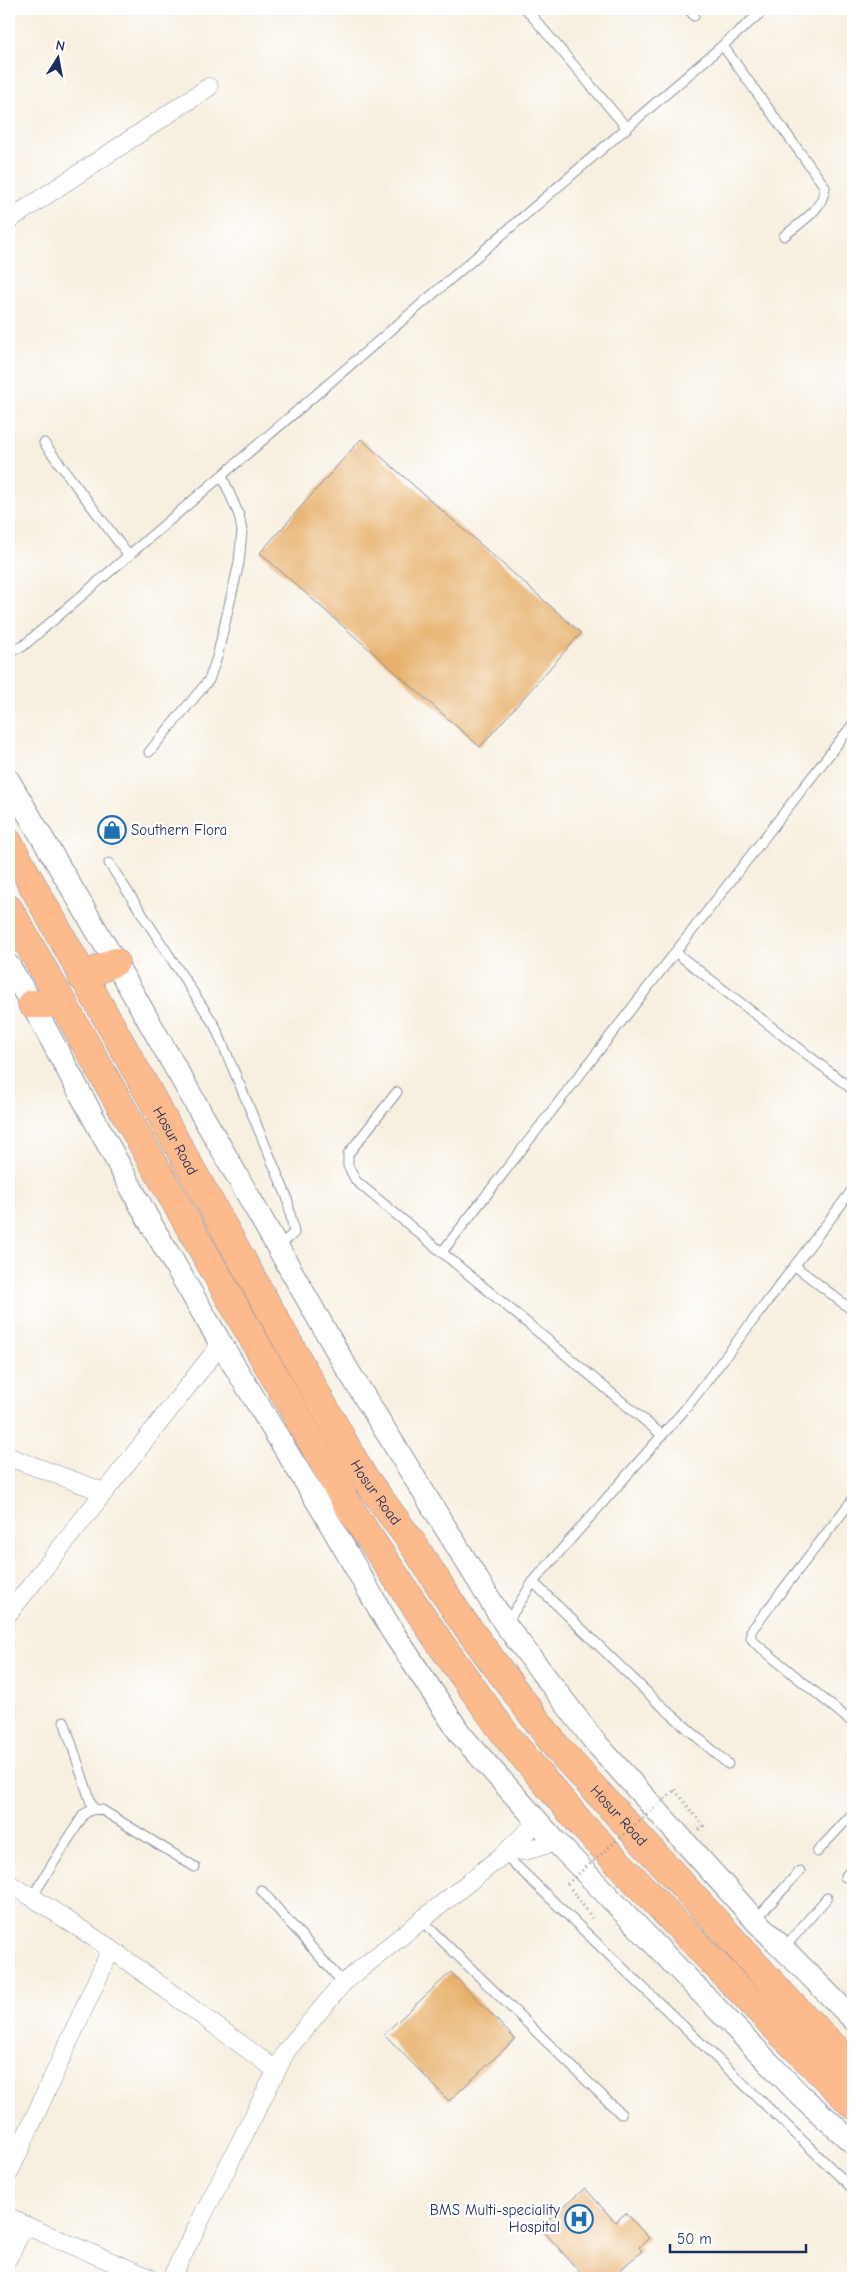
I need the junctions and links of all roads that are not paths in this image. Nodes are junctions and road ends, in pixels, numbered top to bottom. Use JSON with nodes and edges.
{"nodes":[{"id":1,"x":526,"y":9,"type":"edge"},
{"id":2,"x":765,"y":9,"type":"edge"},
{"id":3,"x":723,"y":46,"type":"junction"},
{"id":4,"x":210,"y":87,"type":"dead end"},
{"id":5,"x":627,"y":128,"type":"junction"},
{"id":6,"x":11,"y":214,"type":"edge"},
{"id":7,"x":784,"y":236,"type":"dead end"},
{"id":8,"x":44,"y":443,"type":"dead end"},
{"id":9,"x":222,"y":476,"type":"junction"},
{"id":10,"x":129,"y":556,"type":"junction"},
{"id":11,"x":9,"y":650,"type":"edge"},
{"id":12,"x":853,"y":724,"type":"edge"},
{"id":13,"x":149,"y":752,"type":"dead end"},
{"id":14,"x":9,"y":781,"type":"edge"},
{"id":15,"x":9,"y":843,"type":"edge"},
{"id":16,"x":109,"y":863,"type":"dead end"},
{"id":17,"x":9,"y":910,"type":"edge"},
{"id":18,"x":675,"y":952,"type":"junction"},
{"id":19,"x":115,"y":962,"type":"junction"},
{"id":20,"x":9,"y":966,"type":"edge"},
{"id":21,"x":82,"y":976,"type":"junction"},
{"id":22,"x":32,"y":1004,"type":"junction"},
{"id":23,"x":64,"y":1004,"type":"junction"},
{"id":24,"x":853,"y":1090,"type":"edge"},
{"id":25,"x":397,"y":1092,"type":"dead end"},
{"id":26,"x":853,"y":1189,"type":"edge"},
{"id":27,"x":277,"y":1248,"type":"junction"},
{"id":28,"x":442,"y":1252,"type":"junction"},
{"id":29,"x":795,"y":1266,"type":"junction"},
{"id":30,"x":853,"y":1311,"type":"edge"},
{"id":31,"x":221,"y":1344,"type":"junction"},
{"id":32,"x":662,"y":1435,"type":"junction"},
{"id":33,"x":9,"y":1457,"type":"edge"},
{"id":34,"x":104,"y":1492,"type":"junction"},
{"id":35,"x":853,"y":1498,"type":"edge"},
{"id":36,"x":534,"y":1582,"type":"junction"},
{"id":37,"x":9,"y":1613,"type":"edge"},
{"id":38,"x":505,"y":1624,"type":"junction"},
{"id":39,"x":64,"y":1721,"type":"dead end"},
{"id":40,"x":853,"y":1723,"type":"edge"},
{"id":41,"x":728,"y":1764,"type":"dead end"},
{"id":42,"x":93,"y":1809,"type":"junction"},
{"id":43,"x":853,"y":1813,"type":"edge"},
{"id":44,"x":538,"y":1821,"type":"junction"},
{"id":45,"x":556,"y":1842,"type":"junction"},
{"id":46,"x":507,"y":1852,"type":"junction"},
{"id":47,"x":817,"y":1852,"type":"dead end"},
{"id":48,"x":195,"y":1867,"type":"dead end"},
{"id":49,"x":853,"y":1868,"type":"edge"},
{"id":50,"x":800,"y":1871,"type":"dead end"},
{"id":51,"x":845,"y":1877,"type":"dead end"},
{"id":52,"x":9,"y":1884,"type":"edge"},
{"id":53,"x":261,"y":1890,"type":"dead end"},
{"id":54,"x":32,"y":1897,"type":"junction"},
{"id":55,"x":828,"y":1898,"type":"dead end"},
{"id":56,"x":755,"y":1920,"type":"junction"},
{"id":57,"x":422,"y":1921,"type":"junction"},
{"id":58,"x":111,"y":1949,"type":"junction"},
{"id":59,"x":783,"y":1949,"type":"junction"},
{"id":60,"x":343,"y":1983,"type":"junction"},
{"id":61,"x":853,"y":2019,"type":"edge"},
{"id":62,"x":853,"y":2066,"type":"edge"},
{"id":63,"x":276,"y":2070,"type":"junction"},
{"id":64,"x":853,"y":2105,"type":"edge"},
{"id":65,"x":621,"y":2114,"type":"dead end"},
{"id":66,"x":853,"y":2143,"type":"edge"},
{"id":67,"x":9,"y":2173,"type":"edge"},
{"id":68,"x":853,"y":2189,"type":"edge"},
{"id":69,"x":16,"y":2221,"type":"edge"},
{"id":70,"x":9,"y":2258,"type":"edge"},
{"id":71,"x":150,"y":2278,"type":"edge"},
{"id":72,"x":171,"y":2278,"type":"edge"}],
"edges":[{"from":1,"to":5,"type":"lane"},
{"from":2,"to":3,"type":"lane"},
{"from":3,"to":5,"type":"lane"},
{"from":3,"to":7,"type":"lane"},
{"from":4,"to":6,"type":"street"},
{"from":5,"to":9,"type":"lane"},
{"from":8,"to":10,"type":"lane"},
{"from":9,"to":10,"type":"lane"},
{"from":9,"to":13,"type":"lane"},
{"from":10,"to":11,"type":"lane"},
{"from":12,"to":18,"type":"lane"},
{"from":14,"to":19,"type":"street"},
{"from":15,"to":21,"type":"highway","name":"Hosur Road"},
{"from":16,"to":27,"type":"lane"},
{"from":17,"to":23,"type":"highway","name":"Hosur Road"},
{"from":18,"to":24,"type":"lane"},
{"from":18,"to":28,"type":"lane"},
{"from":19,"to":21,"type":"highway"},
{"from":19,"to":27,"type":"street"},
{"from":20,"to":22,"type":"street"},
{"from":21,"to":62,"type":"highway","name":"Hosur Road"},
{"from":22,"to":23,"type":"highway"},
{"from":22,"to":31,"type":"street"},
{"from":23,"to":64,"type":"highway","name":"Hosur Road"},
{"from":25,"to":28,"type":"lane"},
{"from":26,"to":29,"type":"lane"},
{"from":27,"to":38,"type":"street"},
{"from":28,"to":32,"type":"lane"},
{"from":29,"to":30,"type":"lane"},
{"from":29,"to":32,"type":"lane"},
{"from":31,"to":34,"type":"street"},
{"from":31,"to":44,"type":"street"},
{"from":32,"to":36,"type":"lane"},
{"from":33,"to":34,"type":"street"},
{"from":34,"to":37,"type":"street"},
{"from":35,"to":40,"type":"lane"},
{"from":36,"to":38,"type":"lane"},
{"from":36,"to":41,"type":"lane"},
{"from":38,"to":56,"type":"street"},
{"from":39,"to":42,"type":"lane"},
{"from":42,"to":48,"type":"lane"},
{"from":42,"to":54,"type":"lane"},
{"from":43,"to":47,"type":"lane"},
{"from":44,"to":45,"type":"street"},
{"from":44,"to":46,"type":"street"},
{"from":45,"to":46,"type":"street"},
{"from":45,"to":66,"type":"street"},
{"from":46,"to":57,"type":"street"},
{"from":46,"to":68,"type":"lane"},
{"from":49,"to":51,"type":"lane"},
{"from":50,"to":56,"type":"lane"},
{"from":52,"to":54,"type":"street"},
{"from":53,"to":60,"type":"lane"},
{"from":54,"to":58,"type":"street"},
{"from":55,"to":59,"type":"lane"},
{"from":56,"to":59,"type":"street"},
{"from":57,"to":60,"type":"street"},
{"from":57,"to":65,"type":"lane"},
{"from":58,"to":63,"type":"street"},
{"from":58,"to":67,"type":"street"},
{"from":59,"to":61,"type":"street"},
{"from":60,"to":63,"type":"street"},
{"from":63,"to":72,"type":"street"},
{"from":69,"to":70,"type":"street"},
{"from":69,"to":71,"type":"street"}]}
